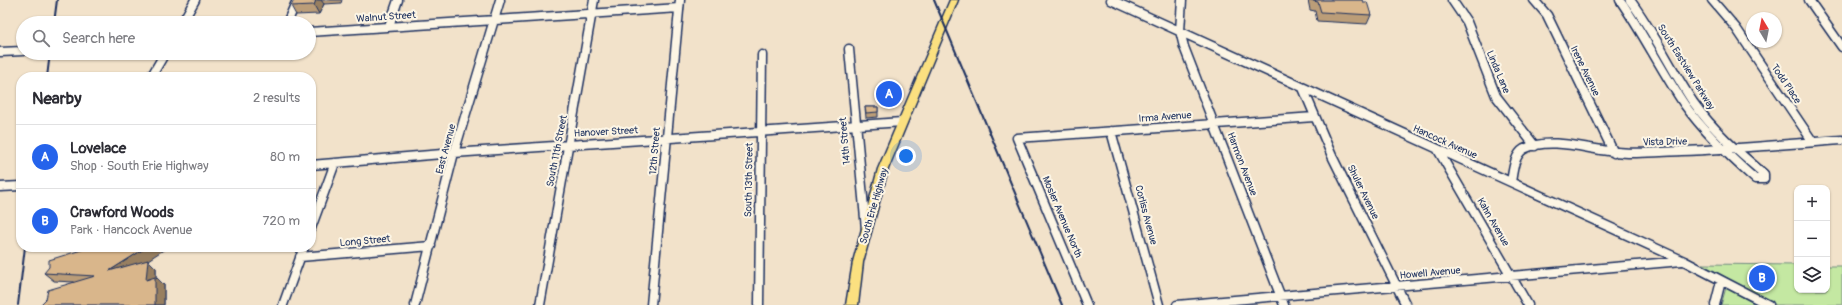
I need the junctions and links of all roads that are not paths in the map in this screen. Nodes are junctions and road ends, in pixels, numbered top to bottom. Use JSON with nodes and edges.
{"nodes":[{"id":1,"x":195,"y":0,"type":"edge"},
{"id":2,"x":297,"y":0,"type":"edge"},
{"id":3,"x":398,"y":0,"type":"edge"},
{"id":4,"x":500,"y":0,"type":"edge"},
{"id":5,"x":594,"y":0,"type":"edge"},
{"id":6,"x":954,"y":0,"type":"edge"},
{"id":7,"x":1111,"y":0,"type":"edge"},
{"id":8,"x":1182,"y":0,"type":"edge"},
{"id":9,"x":1452,"y":0,"type":"edge"},
{"id":10,"x":1534,"y":0,"type":"edge"},
{"id":11,"x":1620,"y":0,"type":"edge"},
{"id":12,"x":1630,"y":0,"type":"edge"},
{"id":13,"x":1712,"y":0,"type":"edge"},
{"id":14,"x":1809,"y":0,"type":"edge"},
{"id":15,"x":679,"y":4,"type":"edge"},
{"id":16,"x":592,"y":13,"type":"junction"},
{"id":17,"x":186,"y":16,"type":"edge"},
{"id":18,"x":290,"y":16,"type":"edge"},
{"id":19,"x":494,"y":20,"type":"junction"},
{"id":20,"x":389,"y":26,"type":"junction"},
{"id":21,"x":316,"y":31,"type":"edge"},
{"id":22,"x":1180,"y":31,"type":"junction"},
{"id":23,"x":1842,"y":47,"type":"edge"},
{"id":24,"x":849,"y":49,"type":"dead end"},
{"id":25,"x":16,"y":51,"type":"edge"},
{"id":26,"x":0,"y":52,"type":"edge"},
{"id":27,"x":762,"y":55,"type":"dead end"},
{"id":28,"x":161,"y":60,"type":"edge"},
{"id":29,"x":154,"y":72,"type":"edge"},
{"id":30,"x":1302,"y":88,"type":"junction"},
{"id":31,"x":1314,"y":117,"type":"junction"},
{"id":32,"x":902,"y":122,"type":"junction"},
{"id":33,"x":1214,"y":124,"type":"junction"},
{"id":34,"x":855,"y":125,"type":"junction"},
{"id":35,"x":1111,"y":131,"type":"junction"},
{"id":36,"x":761,"y":132,"type":"junction"},
{"id":37,"x":1017,"y":138,"type":"joint"},
{"id":38,"x":667,"y":139,"type":"junction"},
{"id":39,"x":1842,"y":140,"type":"edge"},
{"id":40,"x":1813,"y":142,"type":"junction"},
{"id":41,"x":567,"y":145,"type":"junction"},
{"id":42,"x":1535,"y":146,"type":"junction"},
{"id":43,"x":1735,"y":149,"type":"junction"},
{"id":44,"x":1438,"y":150,"type":"junction"},
{"id":45,"x":1722,"y":150,"type":"junction"},
{"id":46,"x":454,"y":153,"type":"junction"},
{"id":47,"x":1614,"y":153,"type":"junction"},
{"id":48,"x":335,"y":163,"type":"junction"},
{"id":49,"x":316,"y":165,"type":"edge"},
{"id":50,"x":1512,"y":182,"type":"junction"},
{"id":51,"x":16,"y":186,"type":"edge"},
{"id":52,"x":0,"y":187,"type":"edge"},
{"id":53,"x":316,"y":214,"type":"edge"},
{"id":54,"x":866,"y":230,"type":"junction"},
{"id":55,"x":432,"y":246,"type":"junction"},
{"id":56,"x":302,"y":252,"type":"edge"},
{"id":57,"x":300,"y":257,"type":"junction"},
{"id":58,"x":1684,"y":261,"type":"junction"},
{"id":59,"x":1512,"y":277,"type":"junction"},
{"id":60,"x":1721,"y":280,"type":"junction"},
{"id":61,"x":1397,"y":287,"type":"junction"},
{"id":62,"x":1282,"y":301,"type":"edge"},
{"id":63,"x":283,"y":305,"type":"edge"},
{"id":64,"x":415,"y":305,"type":"edge"},
{"id":65,"x":540,"y":305,"type":"edge"},
{"id":66,"x":651,"y":305,"type":"edge"},
{"id":67,"x":759,"y":305,"type":"edge"},
{"id":68,"x":849,"y":305,"type":"edge"},
{"id":69,"x":1087,"y":305,"type":"edge"},
{"id":70,"x":1159,"y":305,"type":"edge"},
{"id":71,"x":1177,"y":305,"type":"edge"},
{"id":72,"x":1406,"y":305,"type":"edge"},
{"id":73,"x":1528,"y":305,"type":"edge"},
{"id":74,"x":1715,"y":305,"type":"edge"},
{"id":75,"x":1769,"y":305,"type":"edge"}],
"edges":[{"from":1,"to":17,"type":"street"},
{"from":2,"to":18,"type":"street"},
{"from":3,"to":20,"type":"street"},
{"from":4,"to":19,"type":"street","name":"East Avenue"},
{"from":5,"to":16,"type":"street","name":"South 11th Street"},
{"from":6,"to":32,"type":"main road","name":"South Erie Highway"},
{"from":7,"to":22,"type":"street","name":"Hancock Avenue"},
{"from":8,"to":22,"type":"street"},
{"from":9,"to":42,"type":"street","name":"Linda Lane"},
{"from":10,"to":47,"type":"street","name":"Irene Avenue"},
{"from":11,"to":45,"type":"street","name":"South Eastview Parkway"},
{"from":12,"to":43,"type":"street","name":"South Eastview Parkway"},
{"from":13,"to":40,"type":"street","name":"Todd Place"},
{"from":14,"to":23,"type":"street"},
{"from":15,"to":16,"type":"street","name":"Walnut Street"},
{"from":15,"to":38,"type":"street","name":"12th Street"},
{"from":16,"to":19,"type":"street","name":"Walnut Street"},
{"from":16,"to":41,"type":"street","name":"South 11th Street"},
{"from":19,"to":20,"type":"street","name":"Walnut Street"},
{"from":19,"to":46,"type":"street","name":"East Avenue"},
{"from":20,"to":21,"type":"street","name":"Walnut Street"},
{"from":22,"to":30,"type":"street","name":"Hancock Avenue"},
{"from":22,"to":33,"type":"street","name":"Harmon Avenue"},
{"from":24,"to":34,"type":"street","name":"14th Street"},
{"from":25,"to":26,"type":"street"},
{"from":27,"to":36,"type":"street","name":"South 13th Street"},
{"from":28,"to":29,"type":"street"},
{"from":30,"to":31,"type":"street","name":"Shuler Avenue"},
{"from":30,"to":44,"type":"street","name":"Hancock Avenue"},
{"from":31,"to":33,"type":"street","name":"Irma Avenue"},
{"from":31,"to":61,"type":"street","name":"Shuler Avenue"},
{"from":32,"to":34,"type":"street","name":"Hanover Street"},
{"from":32,"to":54,"type":"main road","name":"South Erie Highway"},
{"from":33,"to":35,"type":"street","name":"Irma Avenue"},
{"from":33,"to":62,"type":"street","name":"Harmon Avenue"},
{"from":34,"to":36,"type":"street","name":"Hanover Street"},
{"from":34,"to":54,"type":"street","name":"14th Street"},
{"from":35,"to":37,"type":"street","name":"Irma Avenue"},
{"from":35,"to":70,"type":"street","name":"Corliss Avenue"},
{"from":36,"to":38,"type":"street","name":"Hanover Street"},
{"from":36,"to":67,"type":"street","name":"South 13th Street"},
{"from":37,"to":69,"type":"street","name":"Mosler Avenue North"},
{"from":38,"to":41,"type":"street","name":"Hanover Street"},
{"from":38,"to":66,"type":"street","name":"12th Street"},
{"from":39,"to":40,"type":"street","name":"Vista Drive"},
{"from":40,"to":43,"type":"street","name":"Vista Drive"},
{"from":41,"to":46,"type":"street","name":"Hanover Street"},
{"from":41,"to":65,"type":"street","name":"South 11th Street"},
{"from":42,"to":47,"type":"street","name":"Vista Drive"},
{"from":42,"to":50,"type":"street","name":"Vista Drive"},
{"from":43,"to":45,"type":"street","name":"Vista Drive"},
{"from":43,"to":45,"type":"street","name":"South Eastview Parkway"},
{"from":44,"to":50,"type":"street","name":"Hancock Avenue"},
{"from":44,"to":59,"type":"street","name":"Kahn Avenue"},
{"from":45,"to":47,"type":"street","name":"Vista Drive"},
{"from":46,"to":48,"type":"street","name":"Hanover Street"},
{"from":46,"to":55,"type":"street","name":"East Avenue"},
{"from":48,"to":49,"type":"street","name":"Hanover Street"},
{"from":48,"to":53,"type":"street"},
{"from":50,"to":58,"type":"street","name":"Hancock Avenue"},
{"from":51,"to":52,"type":"street"},
{"from":54,"to":68,"type":"main road","name":"South Erie Highway"},
{"from":55,"to":57,"type":"street","name":"Long Street"},
{"from":55,"to":64,"type":"street","name":"East Avenue"},
{"from":56,"to":57,"type":"street"},
{"from":57,"to":63,"type":"street"},
{"from":58,"to":59,"type":"street","name":"Howell Avenue"},
{"from":58,"to":60,"type":"street","name":"Hancock Avenue"},
{"from":59,"to":61,"type":"street","name":"Howell Avenue"},
{"from":59,"to":73,"type":"street","name":"Kahn Avenue"},
{"from":60,"to":74,"type":"street"},
{"from":60,"to":75,"type":"street","name":"Hancock Avenue"},
{"from":61,"to":62,"type":"street","name":"Howell Avenue"},
{"from":61,"to":72,"type":"street","name":"Shuler Avenue"},
{"from":62,"to":71,"type":"street","name":"Howell Avenue"}]}
